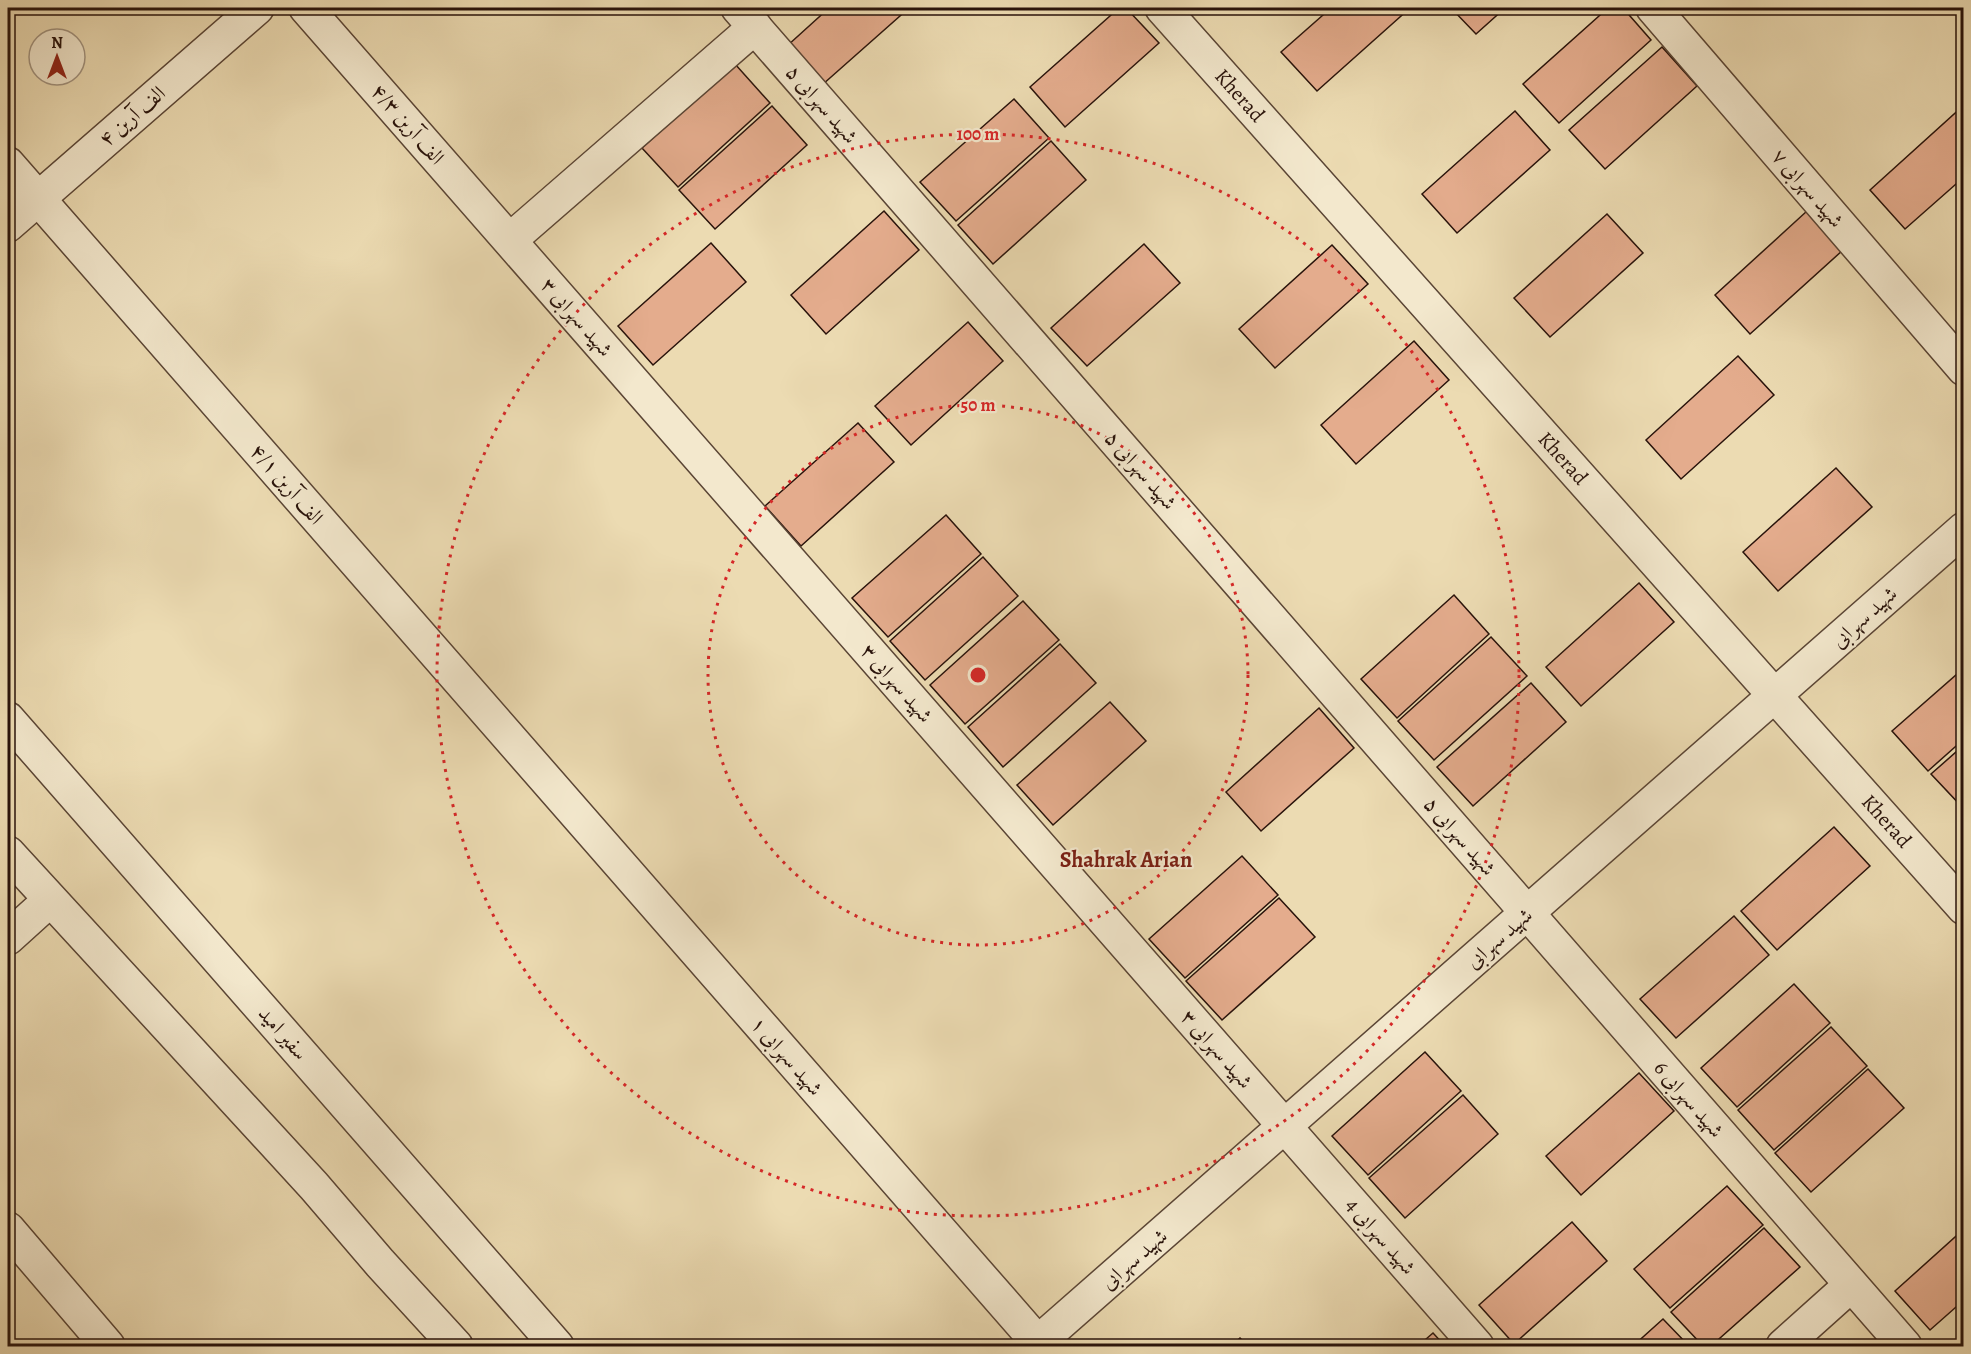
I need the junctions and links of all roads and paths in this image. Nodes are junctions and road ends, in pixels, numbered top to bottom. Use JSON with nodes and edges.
{"nodes":[{"id":1,"x":257,"y":8,"type":"edge"},
{"id":2,"x":306,"y":8,"type":"edge"},
{"id":3,"x":1162,"y":8,"type":"edge"},
{"id":4,"x":1653,"y":8,"type":"edge"},
{"id":5,"x":746,"y":17,"type":"edge"},
{"id":6,"x":8,"y":164,"type":"edge"},
{"id":7,"x":38,"y":199,"type":"junction"},
{"id":8,"x":8,"y":225,"type":"edge"},
{"id":9,"x":510,"y":240,"type":"junction"},
{"id":10,"x":1964,"y":369,"type":"edge"},
{"id":11,"x":1964,"y":529,"type":"edge"},
{"id":12,"x":1776,"y":696,"type":"junction"},
{"id":13,"x":8,"y":719,"type":"edge"},
{"id":14,"x":537,"y":769,"type":"joint"},
{"id":15,"x":8,"y":853,"type":"edge"},
{"id":16,"x":50,"y":900,"type":"junction"},
{"id":17,"x":1964,"y":908,"type":"edge"},
{"id":18,"x":1527,"y":913,"type":"junction"},
{"id":19,"x":8,"y":938,"type":"edge"},
{"id":20,"x":1285,"y":1126,"type":"junction"},
{"id":21,"x":8,"y":1229,"type":"edge"},
{"id":22,"x":1851,"y":1285,"type":"junction"},
{"id":23,"x":1037,"y":1345,"type":"edge"},
{"id":24,"x":108,"y":1347,"type":"edge"},
{"id":25,"x":456,"y":1347,"type":"edge"},
{"id":26,"x":557,"y":1347,"type":"edge"},
{"id":27,"x":1477,"y":1347,"type":"edge"},
{"id":28,"x":1783,"y":1347,"type":"edge"},
{"id":29,"x":1905,"y":1347,"type":"edge"}],
"edges":[{"from":1,"to":7,"type":"street","name":"۴ الف آرین"},
{"from":2,"to":9,"type":"street","name":"۴/۳ الف آرین"},
{"from":3,"to":12,"type":"street","name":"Kherad"},
{"from":4,"to":10,"type":"street","name":"شهید سهرابی ۷"},
{"from":5,"to":9,"type":"street"},
{"from":5,"to":18,"type":"street","name":"شهید سهرابی ۵"},
{"from":6,"to":7,"type":"street","name":"۴/۱ الف آرین"},
{"from":7,"to":8,"type":"street","name":"۴ الف آرین"},
{"from":7,"to":14,"type":"street","name":"۴/۱ الف آرین"},
{"from":9,"to":20,"type":"street","name":"شهید سهرابی ۳"},
{"from":11,"to":12,"type":"street","name":"شهید سهرابی"},
{"from":12,"to":17,"type":"street","name":"Kherad"},
{"from":12,"to":18,"type":"street","name":"شهید سهرابی"},
{"from":13,"to":26,"type":"street","name":"سفیر امید"},
{"from":14,"to":23,"type":"street","name":"شهید سهرابی ۱"},
{"from":15,"to":16,"type":"street"},
{"from":16,"to":19,"type":"street"},
{"from":16,"to":25,"type":"street"},
{"from":18,"to":20,"type":"street","name":"شهید سهرابی"},
{"from":18,"to":22,"type":"street","name":"شهید سهرابی 6"},
{"from":20,"to":23,"type":"street","name":"شهید سهرابی"},
{"from":20,"to":27,"type":"street","name":"شهید سهرابی 4"},
{"from":21,"to":24,"type":"street"},
{"from":22,"to":28,"type":"street"},
{"from":22,"to":29,"type":"street","name":"شهید سهرابی 6"}]}
